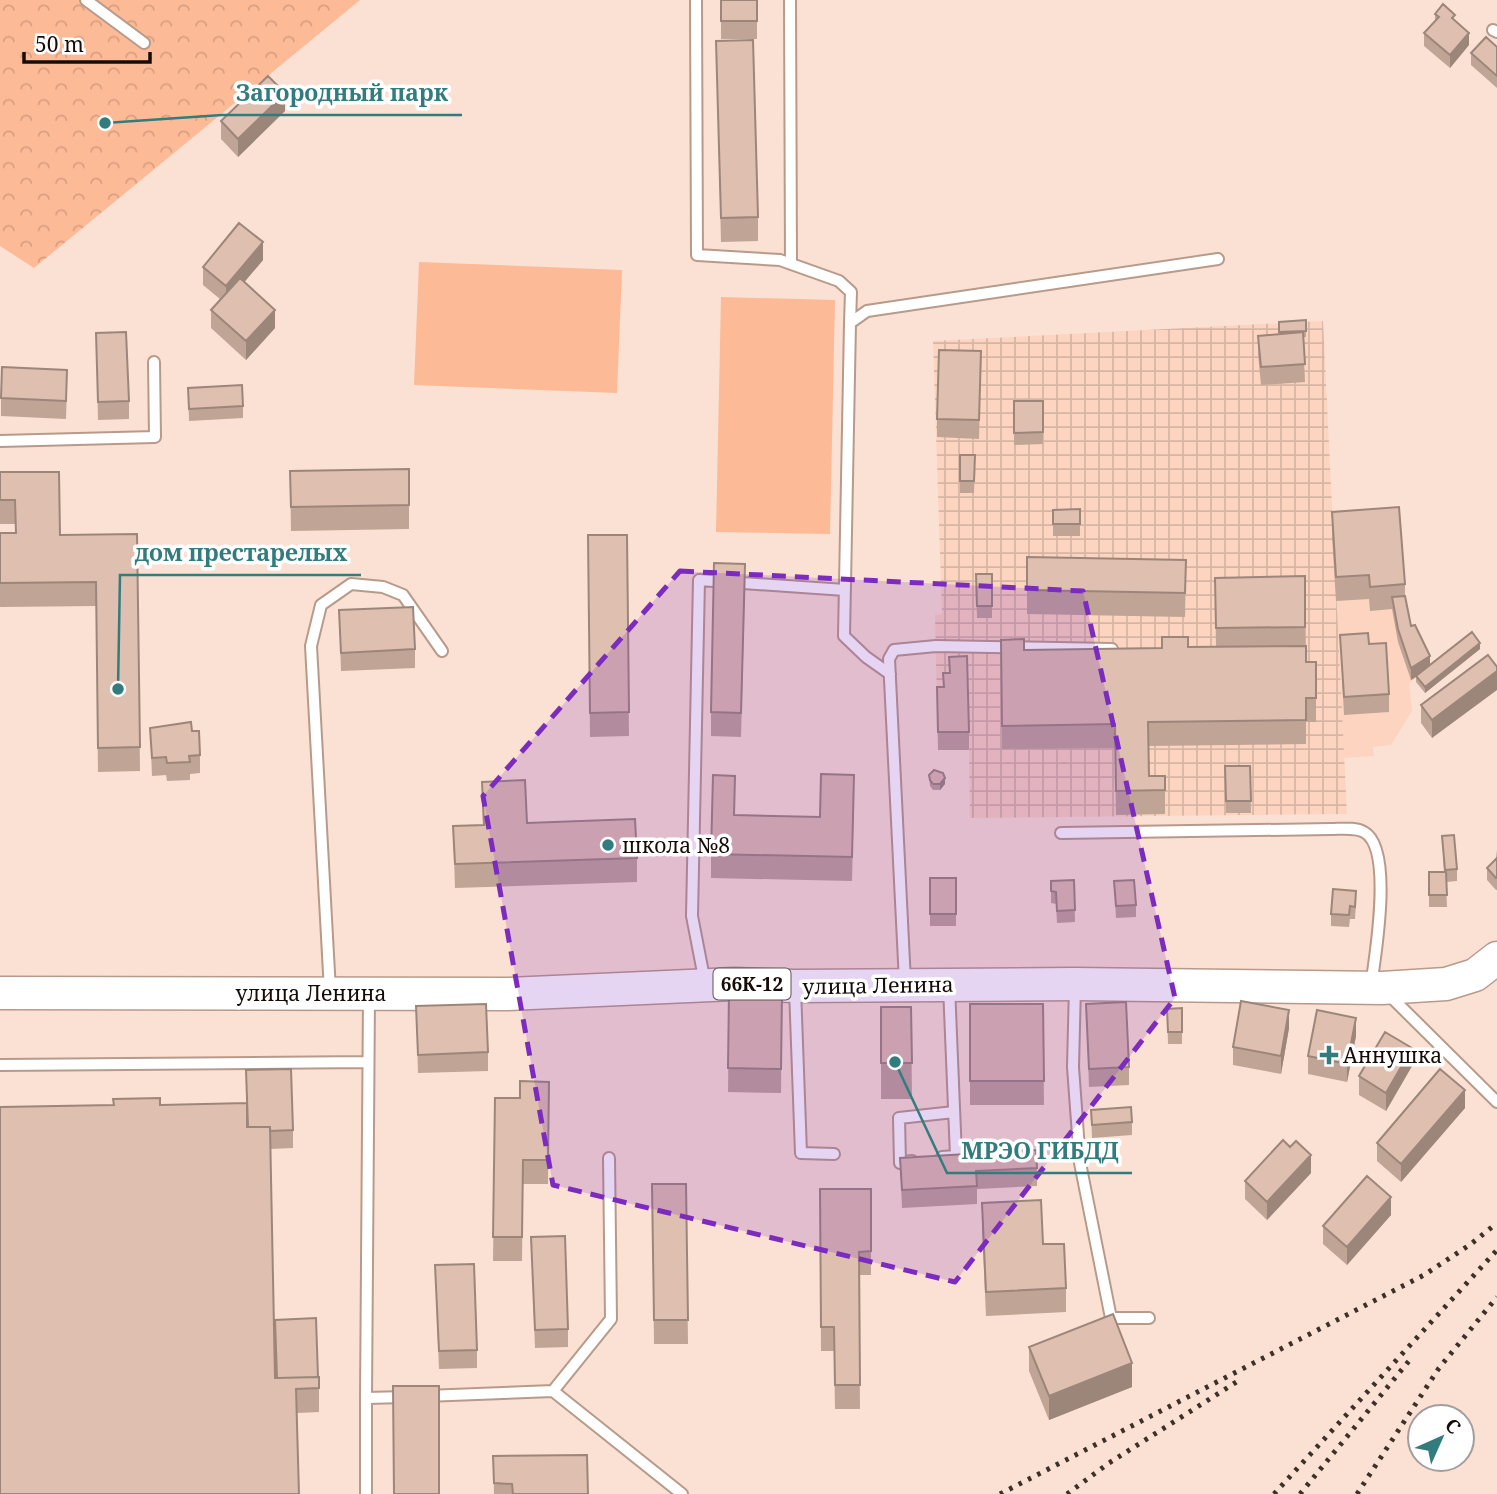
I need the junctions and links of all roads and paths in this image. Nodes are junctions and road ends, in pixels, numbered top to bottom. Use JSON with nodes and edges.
{"nodes":[{"id":1,"x":86,"y":0,"type":"edge"},
{"id":2,"x":696,"y":0,"type":"edge"},
{"id":3,"x":790,"y":0,"type":"edge"},
{"id":4,"x":144,"y":43,"type":"dead end"},
{"id":5,"x":1217,"y":259,"type":"dead end"},
{"id":6,"x":791,"y":264,"type":"junction"},
{"id":7,"x":850,"y":323,"type":"junction"},
{"id":8,"x":155,"y":362,"type":"dead end"},
{"id":9,"x":0,"y":441,"type":"edge"},
{"id":10,"x":845,"y":590,"type":"junction"},
{"id":11,"x":1122,"y":649,"type":"edge"},
{"id":12,"x":442,"y":651,"type":"dead end"},
{"id":13,"x":890,"y":674,"type":"junction"},
{"id":14,"x":1062,"y":833,"type":"dead end"},
{"id":15,"x":1497,"y":958,"type":"edge"},
{"id":16,"x":905,"y":984,"type":"junction"},
{"id":17,"x":949,"y":984,"type":"junction"},
{"id":18,"x":1075,"y":984,"type":"junction"},
{"id":19,"x":705,"y":985,"type":"junction"},
{"id":20,"x":794,"y":986,"type":"junction"},
{"id":21,"x":1376,"y":988,"type":"junction"},
{"id":22,"x":0,"y":993,"type":"edge"},
{"id":23,"x":330,"y":993,"type":"junction"},
{"id":24,"x":369,"y":993,"type":"junction"},
{"id":25,"x":369,"y":1062,"type":"junction"},
{"id":26,"x":0,"y":1065,"type":"edge"},
{"id":27,"x":1497,"y":1102,"type":"edge"},
{"id":28,"x":954,"y":1112,"type":"junction"},
{"id":29,"x":834,"y":1154,"type":"dead end"},
{"id":30,"x":609,"y":1158,"type":"dead end"},
{"id":31,"x":1149,"y":1318,"type":"dead end"},
{"id":32,"x":553,"y":1391,"type":"junction"},
{"id":33,"x":366,"y":1398,"type":"junction"},
{"id":34,"x":366,"y":1494,"type":"edge"},
{"id":35,"x":682,"y":1494,"type":"edge"}],
"edges":[{"from":1,"to":4,"type":"lane"},
{"from":2,"to":6,"type":"lane"},
{"from":3,"to":6,"type":"lane"},
{"from":5,"to":7,"type":"lane"},
{"from":6,"to":7,"type":"lane"},
{"from":7,"to":10,"type":"lane"},
{"from":8,"to":9,"type":"lane"},
{"from":10,"to":13,"type":"lane"},
{"from":10,"to":19,"type":"lane"},
{"from":11,"to":13,"type":"lane"},
{"from":12,"to":23,"type":"lane"},
{"from":13,"to":16,"type":"lane"},
{"from":14,"to":21,"type":"lane"},
{"from":15,"to":21,"type":"main road","name":"улица Ленина","number":"66К-12"},
{"from":16,"to":17,"type":"main road","name":"улица Ленина","number":"66К-12"},
{"from":16,"to":20,"type":"main road","name":"улица Ленина","number":"66К-12"},
{"from":17,"to":18,"type":"main road","name":"улица Ленина","number":"66К-12"},
{"from":17,"to":28,"type":"lane"},
{"from":18,"to":21,"type":"main road","name":"улица Ленина","number":"66К-12"},
{"from":18,"to":31,"type":"lane"},
{"from":19,"to":20,"type":"main road","name":"улица Ленина","number":"66К-12"},
{"from":19,"to":24,"type":"main road","name":"улица Ленина","number":"66К-12"},
{"from":20,"to":29,"type":"lane"},
{"from":21,"to":27,"type":"lane"},
{"from":22,"to":23,"type":"main road","name":"улица Ленина","number":"66К-12"},
{"from":23,"to":24,"type":"main road","name":"улица Ленина","number":"66К-12"},
{"from":24,"to":25,"type":"lane"},
{"from":25,"to":26,"type":"lane"},
{"from":25,"to":33,"type":"lane"},
{"from":28,"to":28,"type":"lane"},
{"from":30,"to":32,"type":"lane"},
{"from":32,"to":33,"type":"lane"},
{"from":32,"to":35,"type":"lane"},
{"from":33,"to":34,"type":"lane"}]}
